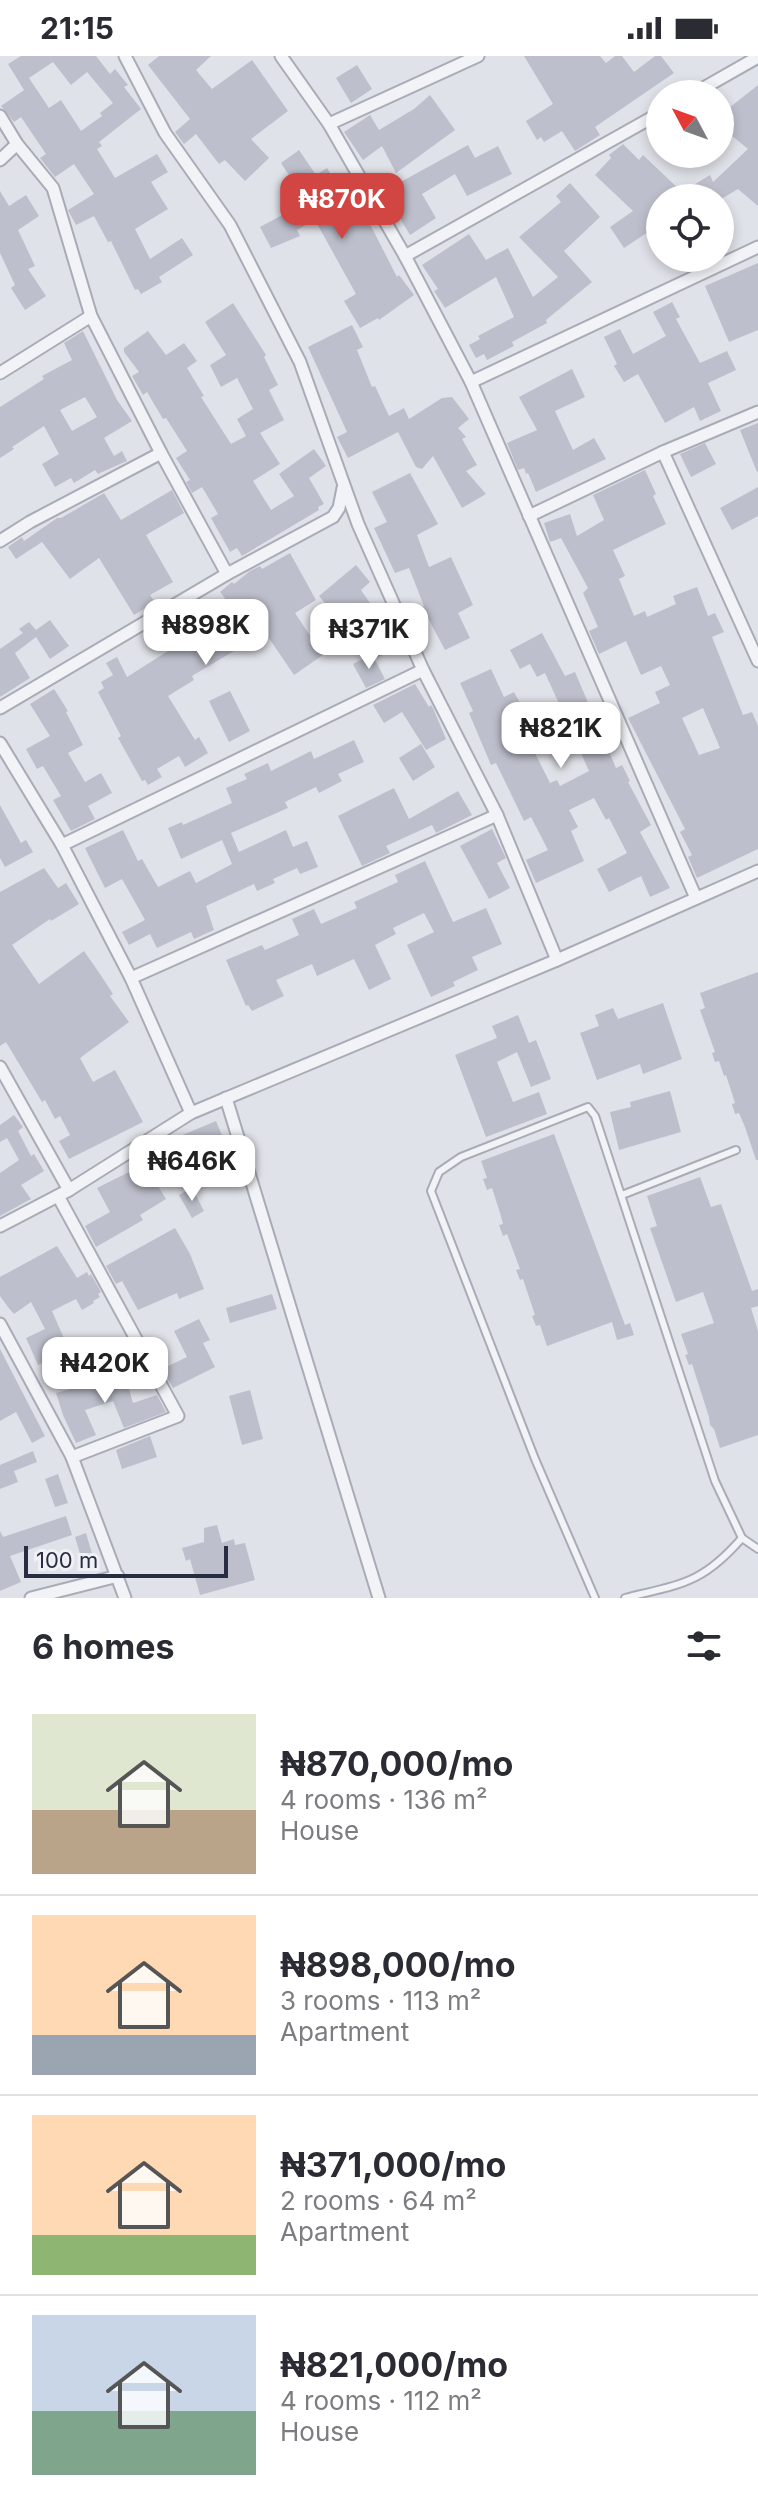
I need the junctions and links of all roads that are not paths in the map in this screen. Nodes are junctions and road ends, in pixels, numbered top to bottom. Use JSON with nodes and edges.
{"nodes":[{"id":1,"x":125,"y":56,"type":"edge"},
{"id":2,"x":281,"y":56,"type":"edge"},
{"id":3,"x":758,"y":57,"type":"edge"},
{"id":4,"x":469,"y":58,"type":"edge"},
{"id":5,"x":718,"y":80,"type":"edge"},
{"id":6,"x":0,"y":116,"type":"edge"},
{"id":7,"x":646,"y":121,"type":"edge"},
{"id":8,"x":329,"y":124,"type":"junction"},
{"id":9,"x":17,"y":144,"type":"junction"},
{"id":10,"x":0,"y":160,"type":"edge"},
{"id":11,"x":758,"y":247,"type":"edge"},
{"id":12,"x":405,"y":256,"type":"junction"},
{"id":13,"x":91,"y":316,"type":"junction"},
{"id":14,"x":0,"y":373,"type":"edge"},
{"id":15,"x":471,"y":382,"type":"junction"},
{"id":16,"x":758,"y":412,"type":"edge"},
{"id":17,"x":663,"y":452,"type":"junction"},
{"id":18,"x":161,"y":453,"type":"junction"},
{"id":19,"x":344,"y":481,"type":"junction"},
{"id":20,"x":529,"y":516,"type":"junction"},
{"id":21,"x":333,"y":517,"type":"junction"},
{"id":22,"x":358,"y":524,"type":"junction"},
{"id":23,"x":0,"y":541,"type":"edge"},
{"id":24,"x":227,"y":574,"type":"junction"},
{"id":25,"x":758,"y":661,"type":"edge"},
{"id":26,"x":423,"y":670,"type":"junction"},
{"id":27,"x":0,"y":708,"type":"edge"},
{"id":28,"x":0,"y":743,"type":"edge"},
{"id":29,"x":3,"y":757,"type":"edge"},
{"id":30,"x":497,"y":815,"type":"junction"},
{"id":31,"x":62,"y":845,"type":"junction"},
{"id":32,"x":758,"y":871,"type":"edge"},
{"id":33,"x":696,"y":898,"type":"junction"},
{"id":34,"x":557,"y":960,"type":"junction"},
{"id":35,"x":131,"y":978,"type":"junction"},
{"id":36,"x":0,"y":1067,"type":"edge"},
{"id":37,"x":226,"y":1098,"type":"junction"},
{"id":38,"x":191,"y":1113,"type":"junction"},
{"id":39,"x":736,"y":1150,"type":"dead end"},
{"id":40,"x":69,"y":1190,"type":"junction"},
{"id":41,"x":622,"y":1195,"type":"junction"},
{"id":42,"x":58,"y":1196,"type":"junction"},
{"id":43,"x":0,"y":1226,"type":"edge"},
{"id":44,"x":0,"y":1324,"type":"edge"},
{"id":45,"x":72,"y":1457,"type":"junction"},
{"id":46,"x":742,"y":1538,"type":"junction"},
{"id":47,"x":758,"y":1549,"type":"edge"},
{"id":48,"x":118,"y":1576,"type":"junction"},
{"id":49,"x":31,"y":1598,"type":"edge"},
{"id":50,"x":125,"y":1598,"type":"edge"},
{"id":51,"x":379,"y":1598,"type":"edge"},
{"id":52,"x":595,"y":1598,"type":"edge"},
{"id":53,"x":625,"y":1598,"type":"edge"}],
"edges":[{"from":1,"to":19,"type":"street"},
{"from":2,"to":8,"type":"street"},
{"from":3,"to":5,"type":"street"},
{"from":4,"to":8,"type":"street"},
{"from":6,"to":9,"type":"street"},
{"from":7,"to":12,"type":"street"},
{"from":8,"to":12,"type":"street"},
{"from":9,"to":10,"type":"street"},
{"from":9,"to":13,"type":"street"},
{"from":11,"to":15,"type":"street"},
{"from":12,"to":15,"type":"street"},
{"from":13,"to":14,"type":"street"},
{"from":13,"to":18,"type":"street"},
{"from":15,"to":20,"type":"street"},
{"from":16,"to":17,"type":"street"},
{"from":17,"to":20,"type":"street"},
{"from":17,"to":25,"type":"street"},
{"from":18,"to":23,"type":"street"},
{"from":18,"to":24,"type":"street"},
{"from":19,"to":21,"type":"street"},
{"from":19,"to":22,"type":"street"},
{"from":20,"to":33,"type":"street"},
{"from":21,"to":22,"type":"street"},
{"from":21,"to":24,"type":"street"},
{"from":22,"to":26,"type":"street"},
{"from":24,"to":27,"type":"street"},
{"from":26,"to":30,"type":"street"},
{"from":26,"to":31,"type":"street"},
{"from":28,"to":29,"type":"street"},
{"from":29,"to":31,"type":"street"},
{"from":30,"to":34,"type":"street"},
{"from":30,"to":35,"type":"street"},
{"from":31,"to":35,"type":"street"},
{"from":32,"to":33,"type":"street"},
{"from":33,"to":34,"type":"street"},
{"from":34,"to":37,"type":"street"},
{"from":35,"to":38,"type":"street"},
{"from":36,"to":40,"type":"street"},
{"from":37,"to":38,"type":"street"},
{"from":37,"to":51,"type":"street"},
{"from":38,"to":40,"type":"street"},
{"from":39,"to":41,"type":"lane"},
{"from":40,"to":42,"type":"street"},
{"from":41,"to":46,"type":"lane"},
{"from":41,"to":52,"type":"lane"},
{"from":42,"to":43,"type":"street"},
{"from":42,"to":45,"type":"street"},
{"from":44,"to":45,"type":"street"},
{"from":45,"to":48,"type":"street"},
{"from":46,"to":47,"type":"lane"},
{"from":46,"to":53,"type":"lane"},
{"from":48,"to":49,"type":"street"},
{"from":48,"to":50,"type":"street"}]}
